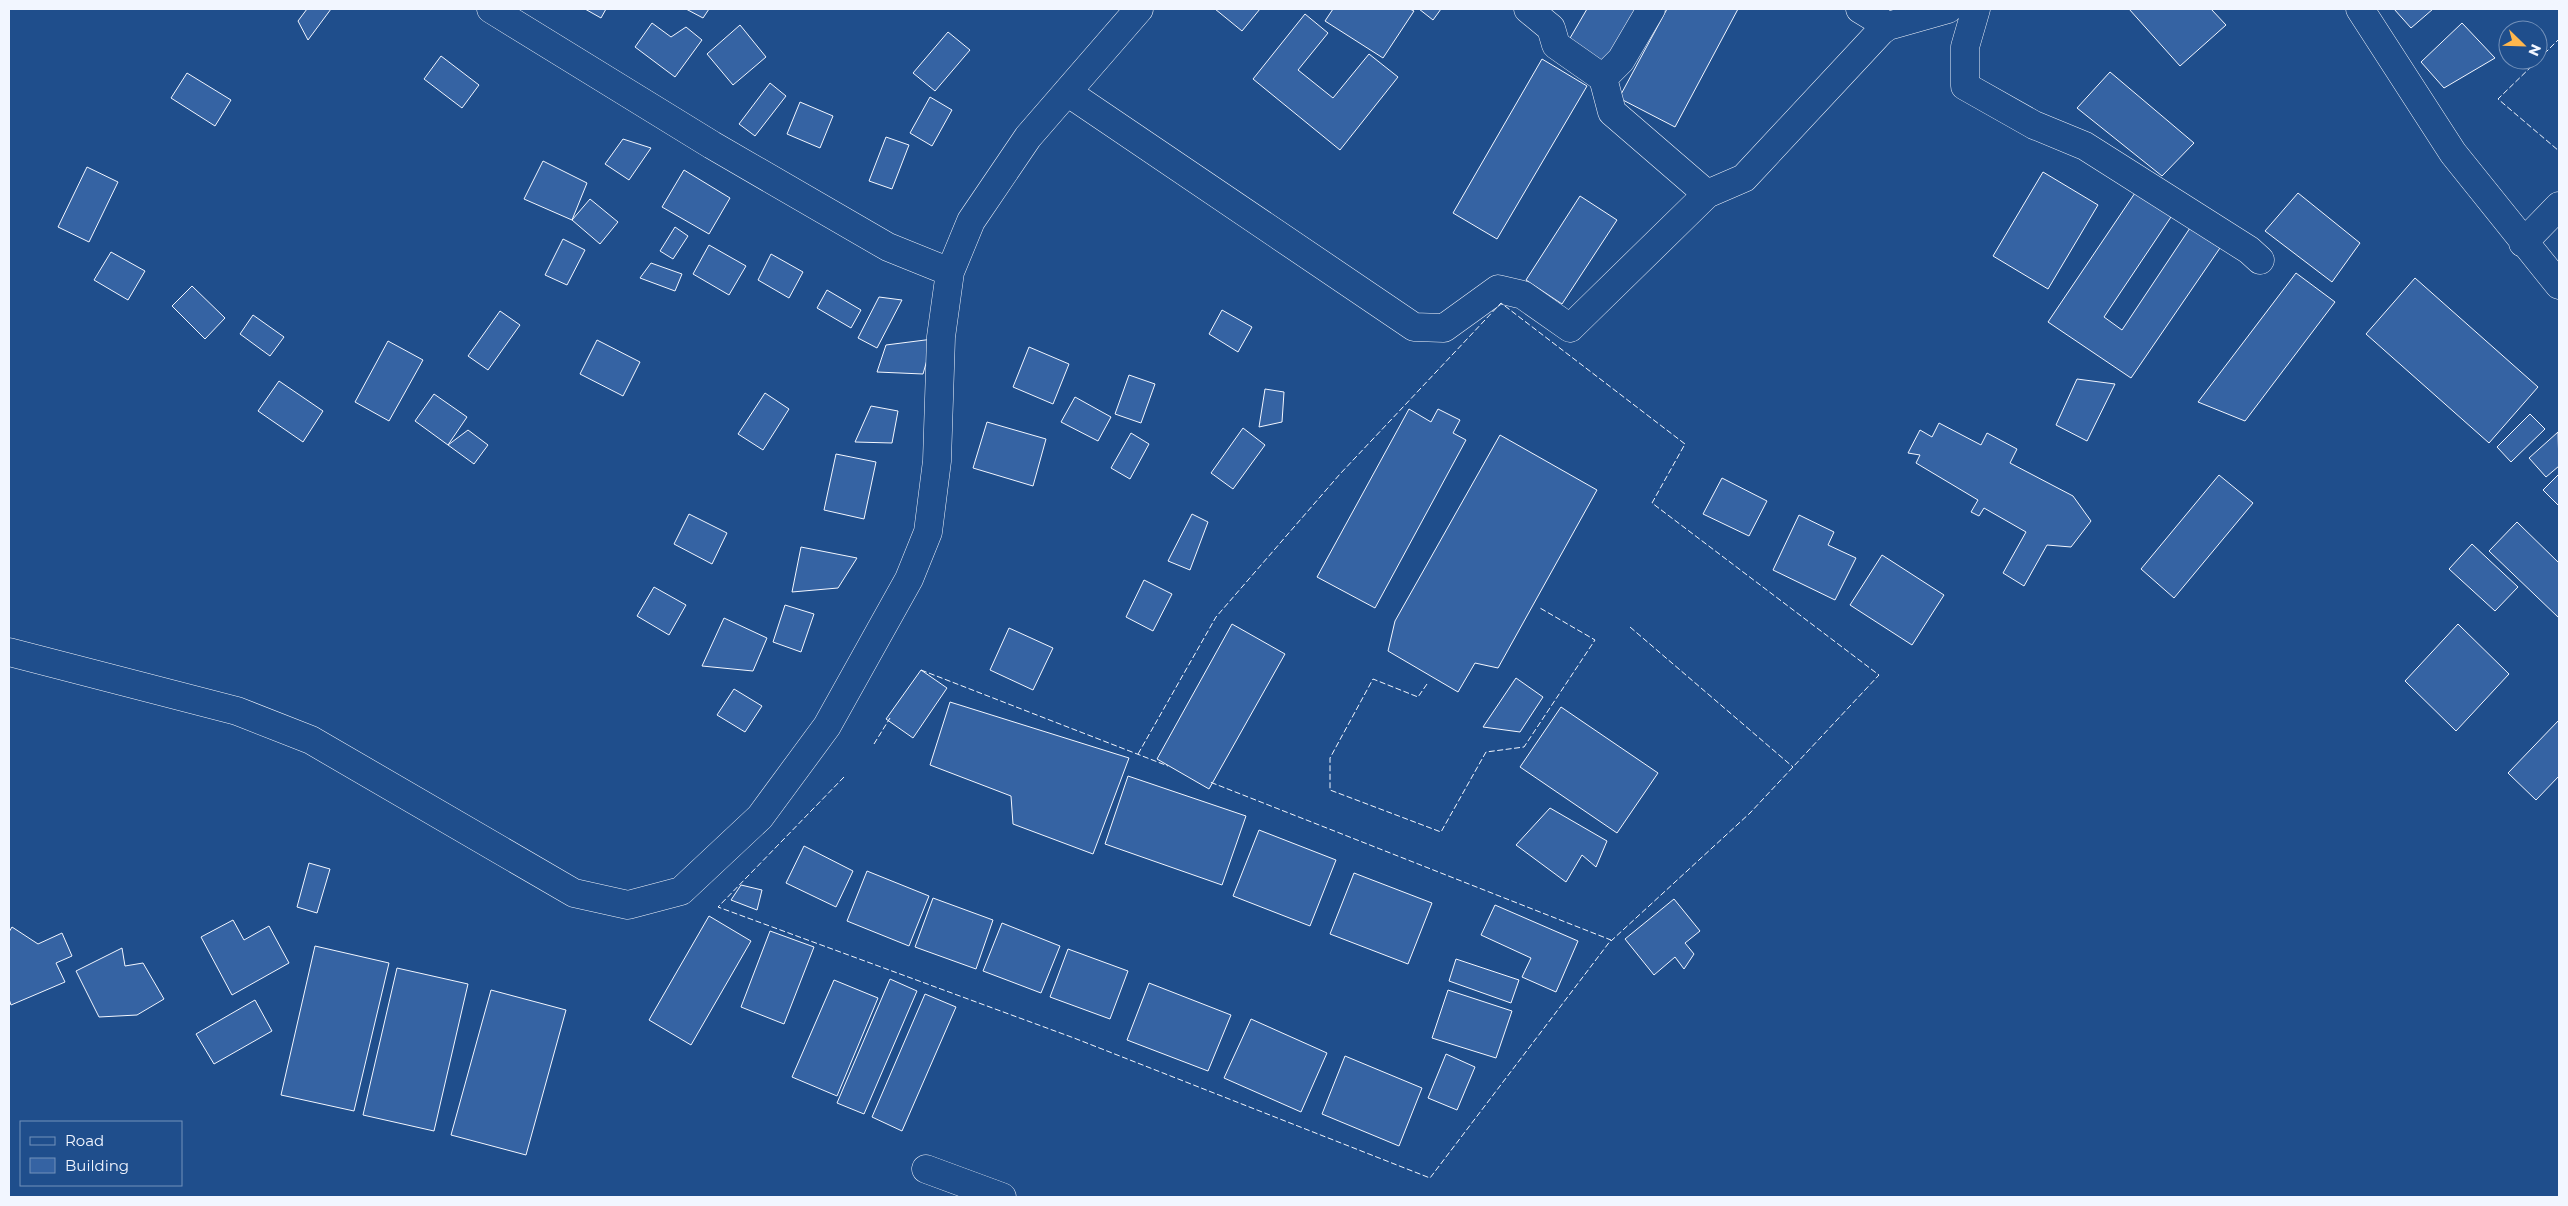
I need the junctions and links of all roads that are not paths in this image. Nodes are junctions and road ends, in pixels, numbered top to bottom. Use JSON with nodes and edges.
{"nodes":[{"id":1,"x":491,"y":9,"type":"edge"},
{"id":2,"x":1139,"y":9,"type":"edge"},
{"id":3,"x":1528,"y":9,"type":"edge"},
{"id":4,"x":1651,"y":9,"type":"edge"},
{"id":5,"x":1860,"y":9,"type":"edge"},
{"id":6,"x":1948,"y":9,"type":"edge"},
{"id":7,"x":1976,"y":9,"type":"edge"},
{"id":8,"x":2360,"y":9,"type":"edge"},
{"id":9,"x":1888,"y":26,"type":"junction"},
{"id":10,"x":1603,"y":78,"type":"junction"},
{"id":11,"x":1067,"y":92,"type":"junction"},
{"id":12,"x":1707,"y":194,"type":"junction"},
{"id":13,"x":2559,"y":206,"type":"edge"},
{"id":14,"x":2523,"y":243,"type":"junction"},
{"id":15,"x":2260,"y":260,"type":"dead end"},
{"id":16,"x":950,"y":272,"type":"junction"},
{"id":17,"x":2559,"y":285,"type":"edge"},
{"id":18,"x":9,"y":652,"type":"edge"},
{"id":19,"x":926,"y":1169,"type":"dead end"},
{"id":20,"x":1002,"y":1197,"type":"edge"}],
"edges":[{"from":1,"to":16,"type":"street"},
{"from":2,"to":11,"type":"street"},
{"from":3,"to":10,"type":"street"},
{"from":4,"to":10,"type":"street"},
{"from":5,"to":9,"type":"street"},
{"from":6,"to":9,"type":"street"},
{"from":7,"to":15,"type":"street"},
{"from":8,"to":14,"type":"street"},
{"from":9,"to":12,"type":"street"},
{"from":10,"to":12,"type":"street"},
{"from":11,"to":12,"type":"street"},
{"from":11,"to":16,"type":"street"},
{"from":13,"to":14,"type":"street"},
{"from":14,"to":17,"type":"street"},
{"from":16,"to":18,"type":"street"},
{"from":19,"to":20,"type":"street"}]}
